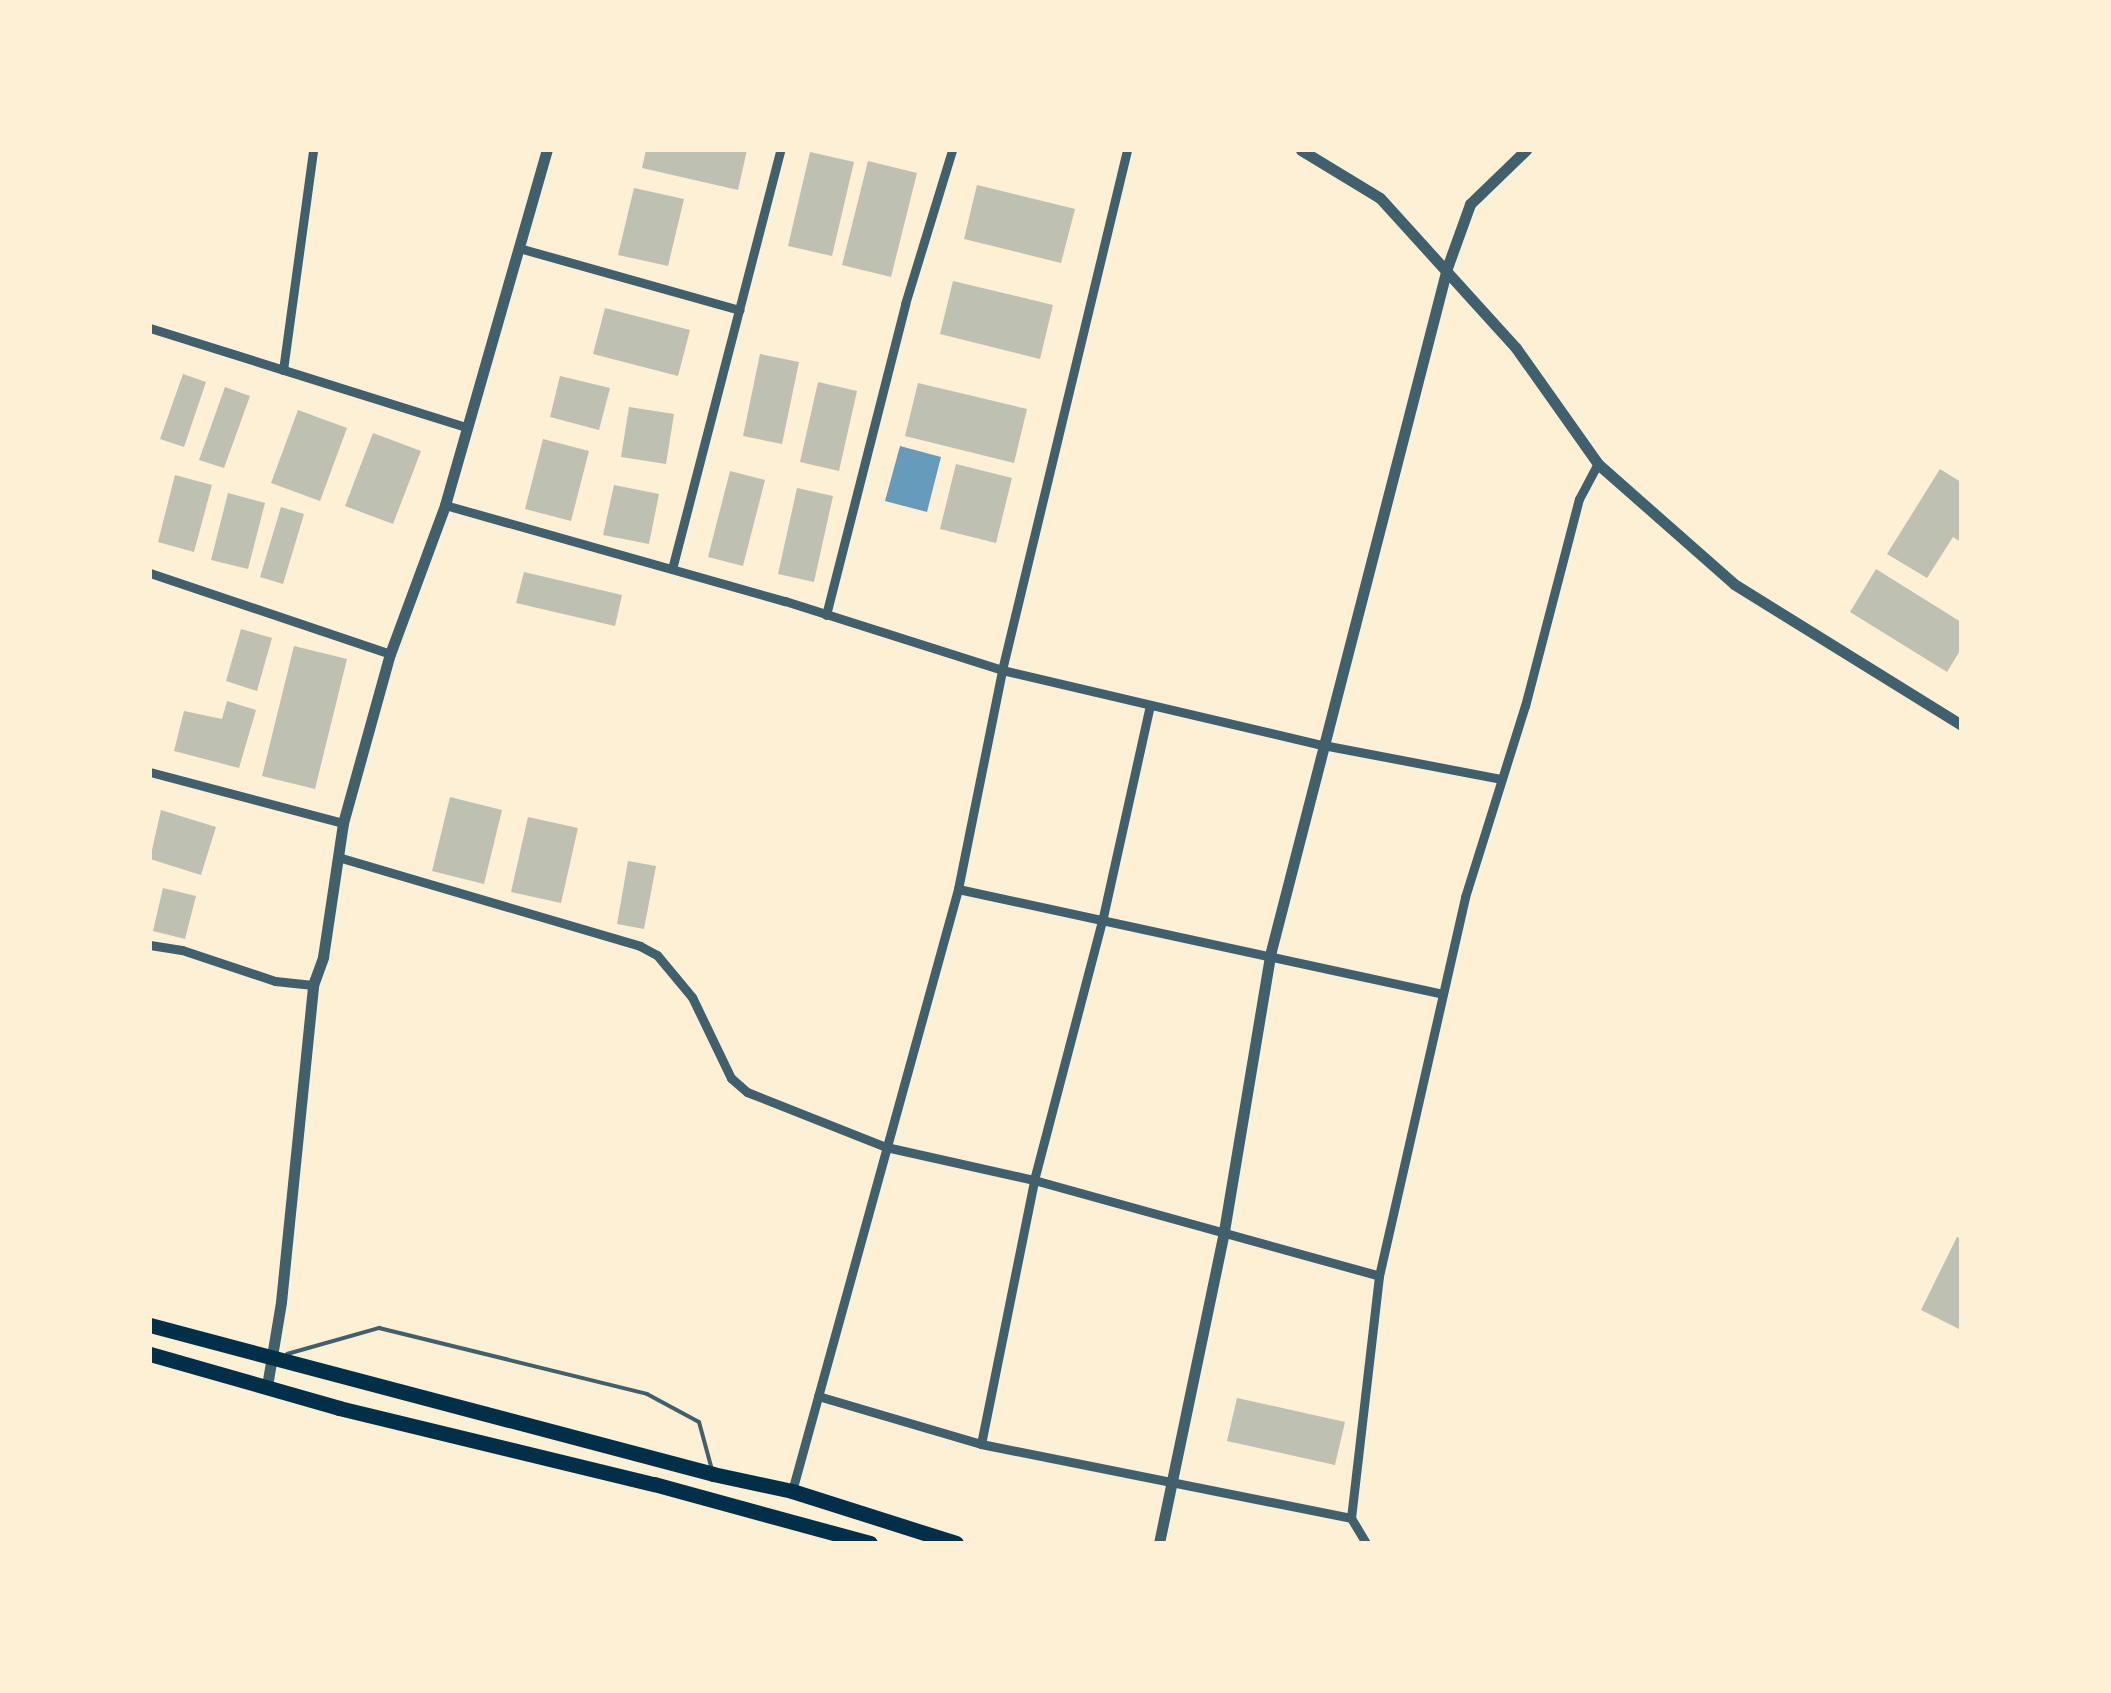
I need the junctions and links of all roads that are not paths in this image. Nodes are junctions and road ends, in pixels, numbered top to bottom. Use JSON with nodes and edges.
{"nodes":[{"id":1,"x":313,"y":150,"type":"edge"},
{"id":2,"x":547,"y":150,"type":"edge"},
{"id":3,"x":780,"y":150,"type":"edge"},
{"id":4,"x":952,"y":150,"type":"edge"},
{"id":5,"x":1127,"y":150,"type":"edge"},
{"id":6,"x":1301,"y":150,"type":"edge"},
{"id":7,"x":1526,"y":150,"type":"edge"},
{"id":8,"x":520,"y":248,"type":"junction"},
{"id":9,"x":1447,"y":268,"type":"junction"},
{"id":10,"x":739,"y":310,"type":"junction"},
{"id":11,"x":150,"y":328,"type":"edge"},
{"id":12,"x":283,"y":370,"type":"junction"},
{"id":13,"x":465,"y":427,"type":"junction"},
{"id":14,"x":1598,"y":464,"type":"junction"},
{"id":15,"x":445,"y":506,"type":"junction"},
{"id":16,"x":672,"y":569,"type":"junction"},
{"id":17,"x":150,"y":573,"type":"edge"},
{"id":18,"x":826,"y":615,"type":"junction"},
{"id":19,"x":390,"y":654,"type":"junction"},
{"id":20,"x":1002,"y":670,"type":"junction"},
{"id":21,"x":1150,"y":705,"type":"junction"},
{"id":22,"x":1961,"y":725,"type":"edge"},
{"id":23,"x":1323,"y":745,"type":"junction"},
{"id":24,"x":150,"y":772,"type":"edge"},
{"id":25,"x":1502,"y":780,"type":"junction"},
{"id":26,"x":342,"y":822,"type":"junction"},
{"id":27,"x":338,"y":858,"type":"junction"},
{"id":28,"x":958,"y":889,"type":"junction"},
{"id":29,"x":1103,"y":917,"type":"junction"},
{"id":30,"x":150,"y":945,"type":"edge"},
{"id":31,"x":1270,"y":954,"type":"junction"},
{"id":32,"x":312,"y":985,"type":"junction"},
{"id":33,"x":1443,"y":994,"type":"junction"},
{"id":34,"x":886,"y":1147,"type":"junction"},
{"id":35,"x":1034,"y":1180,"type":"junction"},
{"id":36,"x":1224,"y":1231,"type":"junction"},
{"id":37,"x":1378,"y":1276,"type":"junction"},
{"id":38,"x":150,"y":1326,"type":"edge"},
{"id":39,"x":150,"y":1354,"type":"edge"},
{"id":40,"x":269,"y":1359,"type":"junction"},
{"id":41,"x":267,"y":1386,"type":"junction"},
{"id":42,"x":818,"y":1396,"type":"junction"},
{"id":43,"x":981,"y":1444,"type":"junction"},
{"id":44,"x":713,"y":1474,"type":"junction"},
{"id":45,"x":1170,"y":1483,"type":"junction"},
{"id":46,"x":792,"y":1491,"type":"junction"},
{"id":47,"x":762,"y":1514,"type":"junction"},
{"id":48,"x":1351,"y":1518,"type":"junction"},
{"id":49,"x":836,"y":1543,"type":"edge"},
{"id":50,"x":870,"y":1543,"type":"edge"},
{"id":51,"x":956,"y":1543,"type":"edge"},
{"id":52,"x":1159,"y":1543,"type":"edge"},
{"id":53,"x":1366,"y":1543,"type":"edge"}],
"edges":[{"from":1,"to":12,"type":"street"},
{"from":2,"to":8,"type":"street"},
{"from":3,"to":10,"type":"street"},
{"from":4,"to":18,"type":"street"},
{"from":5,"to":20,"type":"street"},
{"from":6,"to":9,"type":"street"},
{"from":7,"to":9,"type":"street"},
{"from":8,"to":10,"type":"street"},
{"from":8,"to":13,"type":"street"},
{"from":9,"to":14,"type":"street"},
{"from":9,"to":23,"type":"street"},
{"from":10,"to":16,"type":"street"},
{"from":11,"to":12,"type":"street"},
{"from":12,"to":13,"type":"street"},
{"from":13,"to":15,"type":"street"},
{"from":14,"to":22,"type":"street"},
{"from":14,"to":25,"type":"street"},
{"from":15,"to":16,"type":"street"},
{"from":15,"to":19,"type":"street"},
{"from":16,"to":18,"type":"street"},
{"from":17,"to":19,"type":"street"},
{"from":18,"to":20,"type":"street"},
{"from":19,"to":26,"type":"street"},
{"from":20,"to":21,"type":"street"},
{"from":20,"to":28,"type":"street"},
{"from":21,"to":23,"type":"street"},
{"from":21,"to":29,"type":"street"},
{"from":23,"to":25,"type":"street"},
{"from":23,"to":31,"type":"street"},
{"from":24,"to":26,"type":"street"},
{"from":25,"to":33,"type":"street"},
{"from":26,"to":27,"type":"street"},
{"from":27,"to":32,"type":"street"},
{"from":27,"to":34,"type":"street"},
{"from":28,"to":29,"type":"street"},
{"from":28,"to":34,"type":"street"},
{"from":29,"to":31,"type":"street"},
{"from":29,"to":35,"type":"street"},
{"from":30,"to":32,"type":"street"},
{"from":31,"to":33,"type":"street"},
{"from":31,"to":36,"type":"street"},
{"from":32,"to":40,"type":"street"},
{"from":33,"to":37,"type":"street"},
{"from":34,"to":35,"type":"street"},
{"from":34,"to":42,"type":"street"},
{"from":35,"to":36,"type":"street"},
{"from":35,"to":43,"type":"street"},
{"from":36,"to":37,"type":"street"},
{"from":36,"to":45,"type":"street"},
{"from":37,"to":48,"type":"street"},
{"from":38,"to":40,"type":"highway"},
{"from":39,"to":41,"type":"highway"},
{"from":40,"to":41,"type":"street"},
{"from":40,"to":44,"type":"highway"},
{"from":40,"to":44,"type":"lane"},
{"from":41,"to":47,"type":"highway"},
{"from":42,"to":43,"type":"street"},
{"from":42,"to":46,"type":"street"},
{"from":43,"to":45,"type":"street"},
{"from":44,"to":46,"type":"highway"},
{"from":45,"to":48,"type":"street"},
{"from":45,"to":52,"type":"street"},
{"from":46,"to":51,"type":"highway"},
{"from":47,"to":49,"type":"highway"},
{"from":47,"to":50,"type":"highway"},
{"from":48,"to":53,"type":"street"}]}
